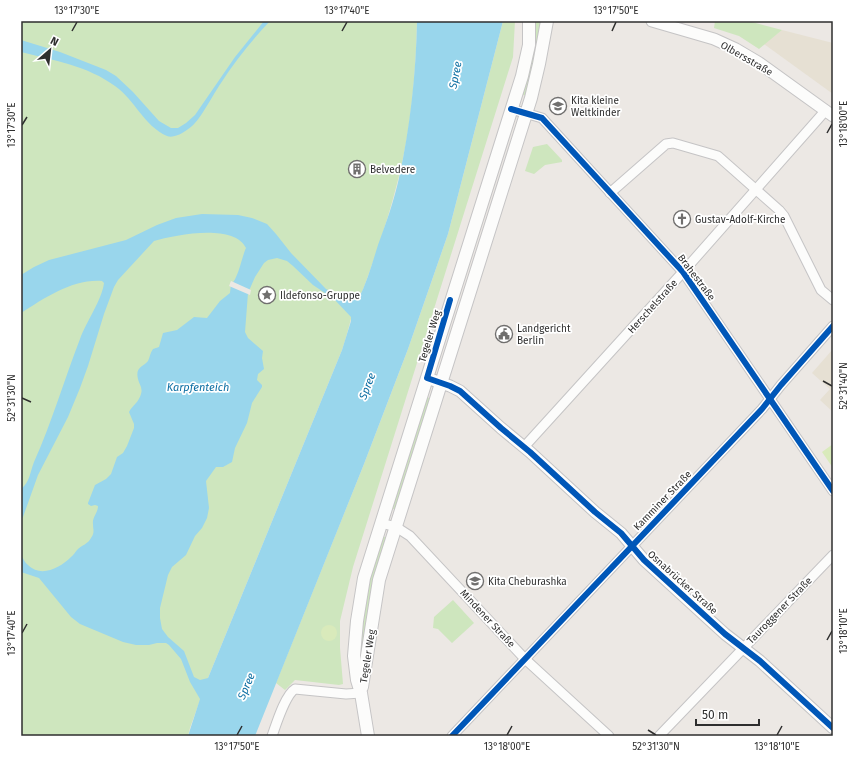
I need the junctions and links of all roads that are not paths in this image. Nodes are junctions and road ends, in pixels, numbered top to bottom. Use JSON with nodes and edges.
{"nodes":[{"id":1,"x":529,"y":21,"type":"edge"},
{"id":2,"x":547,"y":21,"type":"edge"},
{"id":3,"x":652,"y":21,"type":"edge"},
{"id":4,"x":511,"y":109,"type":"junction"},
{"id":5,"x":526,"y":113,"type":"junction"},
{"id":6,"x":830,"y":113,"type":"edge"},
{"id":7,"x":756,"y":189,"type":"junction"},
{"id":8,"x":610,"y":193,"type":"junction"},
{"id":9,"x":683,"y":272,"type":"junction"},
{"id":10,"x":833,"y":300,"type":"edge"},
{"id":11,"x":833,"y":326,"type":"edge"},
{"id":12,"x":427,"y":378,"type":"junction"},
{"id":13,"x":442,"y":383,"type":"junction"},
{"id":14,"x":770,"y":399,"type":"junction"},
{"id":15,"x":524,"y":447,"type":"junction"},
{"id":16,"x":833,"y":491,"type":"edge"},
{"id":17,"x":381,"y":523,"type":"junction"},
{"id":18,"x":396,"y":528,"type":"junction"},
{"id":19,"x":631,"y":546,"type":"junction"},
{"id":20,"x":833,"y":555,"type":"edge"},
{"id":21,"x":743,"y":648,"type":"junction"},
{"id":22,"x":525,"y":659,"type":"junction"},
{"id":23,"x":361,"y":693,"type":"junction"},
{"id":24,"x":833,"y":728,"type":"edge"},
{"id":25,"x":272,"y":736,"type":"edge"},
{"id":26,"x":368,"y":736,"type":"edge"},
{"id":27,"x":452,"y":736,"type":"edge"},
{"id":28,"x":609,"y":736,"type":"edge"},
{"id":29,"x":659,"y":736,"type":"edge"}],
"edges":[{"from":1,"to":4,"type":"main road","name":"Tegeler Weg"},
{"from":2,"to":5,"type":"main road","name":"Tegeler Weg"},
{"from":3,"to":6,"type":"street","name":"Olbersstraße"},
{"from":4,"to":5,"type":"street","name":"Brahestraße"},
{"from":4,"to":12,"type":"main road","name":"Tegeler Weg"},
{"from":5,"to":8,"type":"street","name":"Brahestraße"},
{"from":5,"to":13,"type":"main road","name":"Tegeler Weg"},
{"from":6,"to":7,"type":"street","name":"Herschelstraße"},
{"from":7,"to":8,"type":"street"},
{"from":7,"to":9,"type":"street","name":"Herschelstraße"},
{"from":7,"to":10,"type":"street"},
{"from":8,"to":9,"type":"street","name":"Brahestraße"},
{"from":9,"to":14,"type":"street","name":"Brahestraße"},
{"from":9,"to":15,"type":"street","name":"Herschelstraße"},
{"from":11,"to":14,"type":"street","name":"Kamminer Straße"},
{"from":12,"to":13,"type":"street","name":"Osnabrücker Straße"},
{"from":12,"to":17,"type":"main road","name":"Tegeler Weg"},
{"from":13,"to":15,"type":"street","name":"Osnabrücker Straße"},
{"from":13,"to":18,"type":"main road","name":"Tegeler Weg"},
{"from":14,"to":16,"type":"street","name":"Brahestraße"},
{"from":14,"to":19,"type":"street","name":"Kamminer Straße"},
{"from":15,"to":19,"type":"street","name":"Osnabrücker Straße"},
{"from":17,"to":18,"type":"street","name":"Mindener Straße"},
{"from":17,"to":23,"type":"main road","name":"Tegeler Weg"},
{"from":18,"to":22,"type":"street","name":"Mindener Straße"},
{"from":18,"to":23,"type":"main road","name":"Tegeler Weg"},
{"from":19,"to":21,"type":"street","name":"Osnabrücker Straße"},
{"from":19,"to":22,"type":"street","name":"Kamminer Straße"},
{"from":20,"to":21,"type":"street","name":"Tauroggener Straße"},
{"from":21,"to":24,"type":"street","name":"Osnabrücker Straße"},
{"from":21,"to":29,"type":"street","name":"Tauroggener Straße"},
{"from":22,"to":27,"type":"street","name":"Kamminer Straße"},
{"from":22,"to":28,"type":"street","name":"Mindener Straße"},
{"from":23,"to":25,"type":"street"},
{"from":23,"to":26,"type":"main road","name":"Tegeler Weg"}]}
